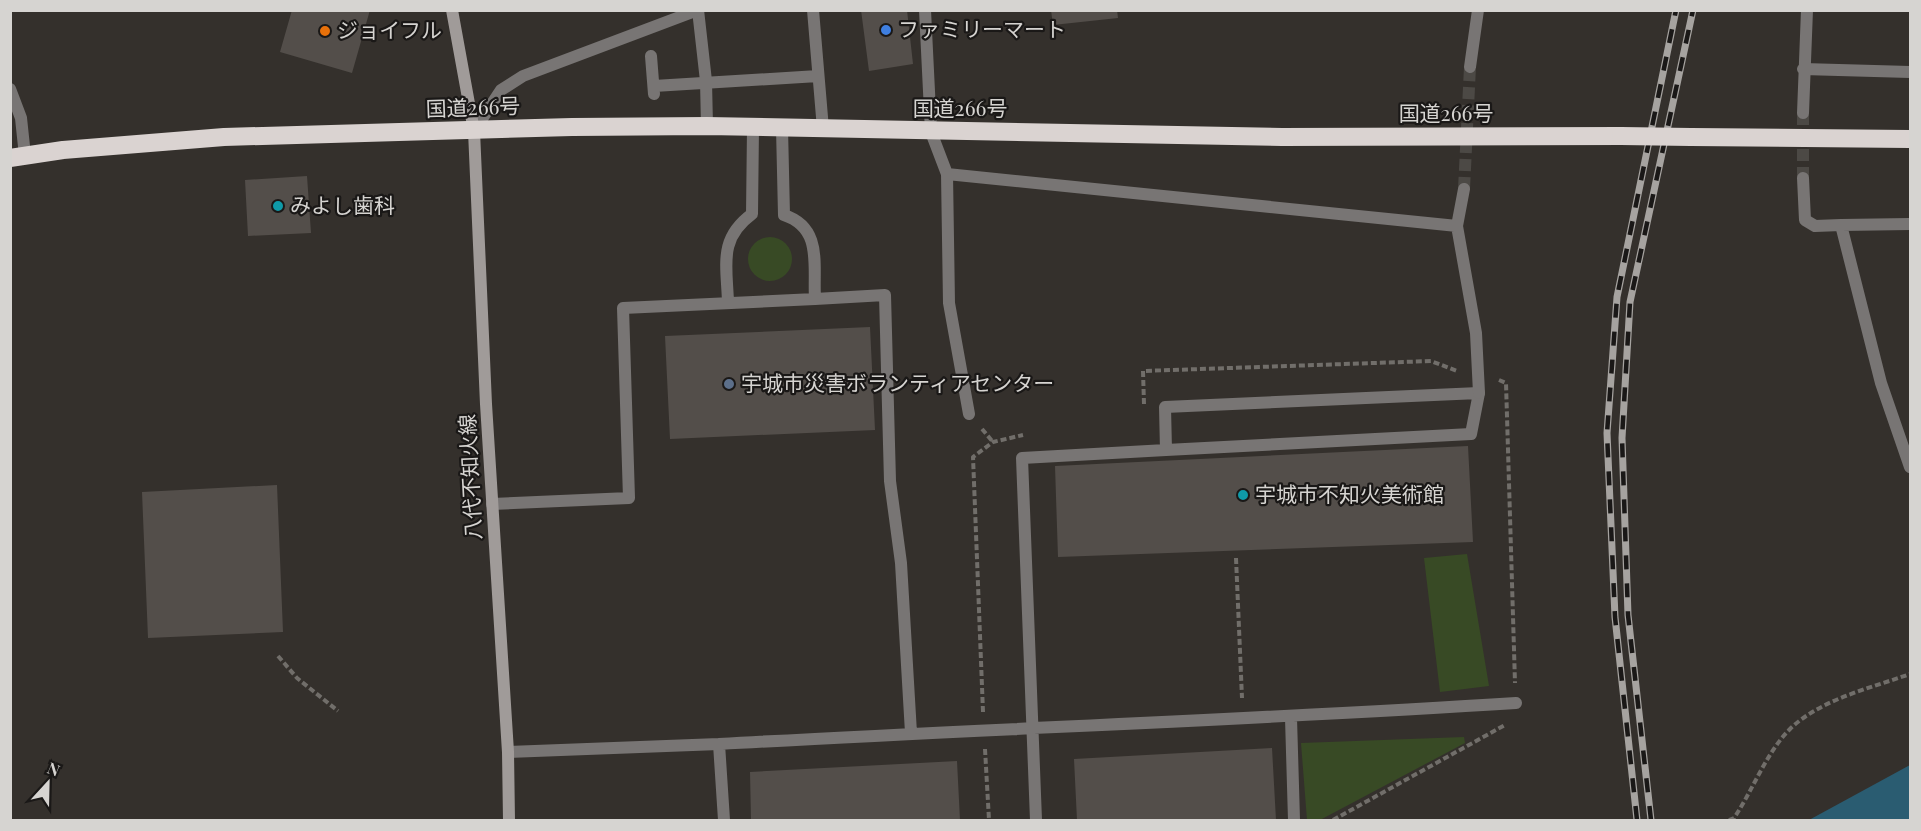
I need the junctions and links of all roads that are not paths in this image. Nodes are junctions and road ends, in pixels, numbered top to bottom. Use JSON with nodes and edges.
{"nodes":[{"id":1,"x":452,"y":10,"type":"edge"},
{"id":2,"x":698,"y":10,"type":"edge"},
{"id":3,"x":813,"y":10,"type":"edge"},
{"id":4,"x":926,"y":10,"type":"edge"},
{"id":5,"x":1478,"y":10,"type":"edge"},
{"id":6,"x":1807,"y":10,"type":"edge"},
{"id":7,"x":651,"y":56,"type":"dead end"},
{"id":8,"x":1470,"y":67,"type":"tunnel mouth"},
{"id":9,"x":1803,"y":69,"type":"junction"},
{"id":10,"x":1911,"y":72,"type":"edge"},
{"id":11,"x":818,"y":76,"type":"junction"},
{"id":12,"x":706,"y":81,"type":"junction"},
{"id":13,"x":10,"y":89,"type":"edge"},
{"id":14,"x":1803,"y":113,"type":"tunnel mouth"},
{"id":15,"x":707,"y":126,"type":"junction"},
{"id":16,"x":753,"y":128,"type":"junction"},
{"id":17,"x":782,"y":128,"type":"junction"},
{"id":18,"x":823,"y":129,"type":"junction"},
{"id":19,"x":474,"y":131,"type":"junction"},
{"id":20,"x":931,"y":132,"type":"junction"},
{"id":21,"x":1911,"y":139,"type":"edge"},
{"id":22,"x":18,"y":157,"type":"edge"},
{"id":23,"x":947,"y":174,"type":"junction"},
{"id":24,"x":1803,"y":178,"type":"tunnel mouth"},
{"id":25,"x":1464,"y":189,"type":"tunnel mouth"},
{"id":26,"x":1911,"y":224,"type":"edge"},
{"id":27,"x":1841,"y":225,"type":"junction"},
{"id":28,"x":1457,"y":226,"type":"junction"},
{"id":29,"x":814,"y":299,"type":"junction"},
{"id":30,"x":728,"y":303,"type":"junction"},
{"id":31,"x":1479,"y":393,"type":"junction"},
{"id":32,"x":969,"y":414,"type":"dead end"},
{"id":33,"x":1166,"y":450,"type":"junction"},
{"id":34,"x":1911,"y":467,"type":"edge"},
{"id":35,"x":492,"y":504,"type":"junction"},
{"id":36,"x":1516,"y":703,"type":"road end"},
{"id":37,"x":1291,"y":718,"type":"junction"},
{"id":38,"x":1032,"y":728,"type":"junction"},
{"id":39,"x":911,"y":733,"type":"junction"},
{"id":40,"x":719,"y":744,"type":"junction"},
{"id":41,"x":508,"y":752,"type":"junction"},
{"id":42,"x":510,"y":820,"type":"edge"},
{"id":43,"x":724,"y":820,"type":"edge"},
{"id":44,"x":1036,"y":820,"type":"edge"},
{"id":45,"x":1294,"y":820,"type":"edge"}],
"edges":[{"from":1,"to":19,"type":"main road","name":"八代不知火線"},
{"from":2,"to":12,"type":"street"},
{"from":2,"to":19,"type":"street"},
{"from":3,"to":11,"type":"street"},
{"from":4,"to":20,"type":"street"},
{"from":5,"to":8,"type":"street"},
{"from":6,"to":9,"type":"street"},
{"from":7,"to":12,"type":"street"},
{"from":9,"to":10,"type":"street"},
{"from":9,"to":14,"type":"street"},
{"from":11,"to":12,"type":"street"},
{"from":11,"to":18,"type":"street"},
{"from":12,"to":15,"type":"street"},
{"from":13,"to":22,"type":"street"},
{"from":15,"to":16,"type":"highway","name":"国道266号"},
{"from":15,"to":19,"type":"highway","name":"国道266号"},
{"from":16,"to":17,"type":"highway","name":"国道266号"},
{"from":16,"to":30,"type":"street"},
{"from":17,"to":18,"type":"highway","name":"国道266号"},
{"from":17,"to":29,"type":"street"},
{"from":18,"to":20,"type":"highway","name":"国道266号"},
{"from":19,"to":22,"type":"highway","name":"国道266号"},
{"from":19,"to":35,"type":"main road","name":"八代不知火線"},
{"from":20,"to":21,"type":"highway","name":"国道266号","bridge":true},
{"from":20,"to":23,"type":"street"},
{"from":23,"to":28,"type":"street"},
{"from":23,"to":32,"type":"street"},
{"from":24,"to":27,"type":"street"},
{"from":25,"to":28,"type":"street"},
{"from":26,"to":27,"type":"street"},
{"from":27,"to":34,"type":"street"},
{"from":28,"to":31,"type":"street"},
{"from":29,"to":30,"type":"street"},
{"from":29,"to":39,"type":"street"},
{"from":30,"to":35,"type":"street"},
{"from":31,"to":33,"type":"street"},
{"from":31,"to":33,"type":"street"},
{"from":33,"to":38,"type":"street"},
{"from":35,"to":41,"type":"main road","name":"八代不知火線"},
{"from":36,"to":37,"type":"street"},
{"from":37,"to":38,"type":"street"},
{"from":37,"to":45,"type":"street"},
{"from":38,"to":39,"type":"street"},
{"from":38,"to":44,"type":"street"},
{"from":39,"to":40,"type":"street"},
{"from":40,"to":41,"type":"street"},
{"from":40,"to":43,"type":"street"},
{"from":41,"to":42,"type":"main road","name":"八代不知火線"}]}
